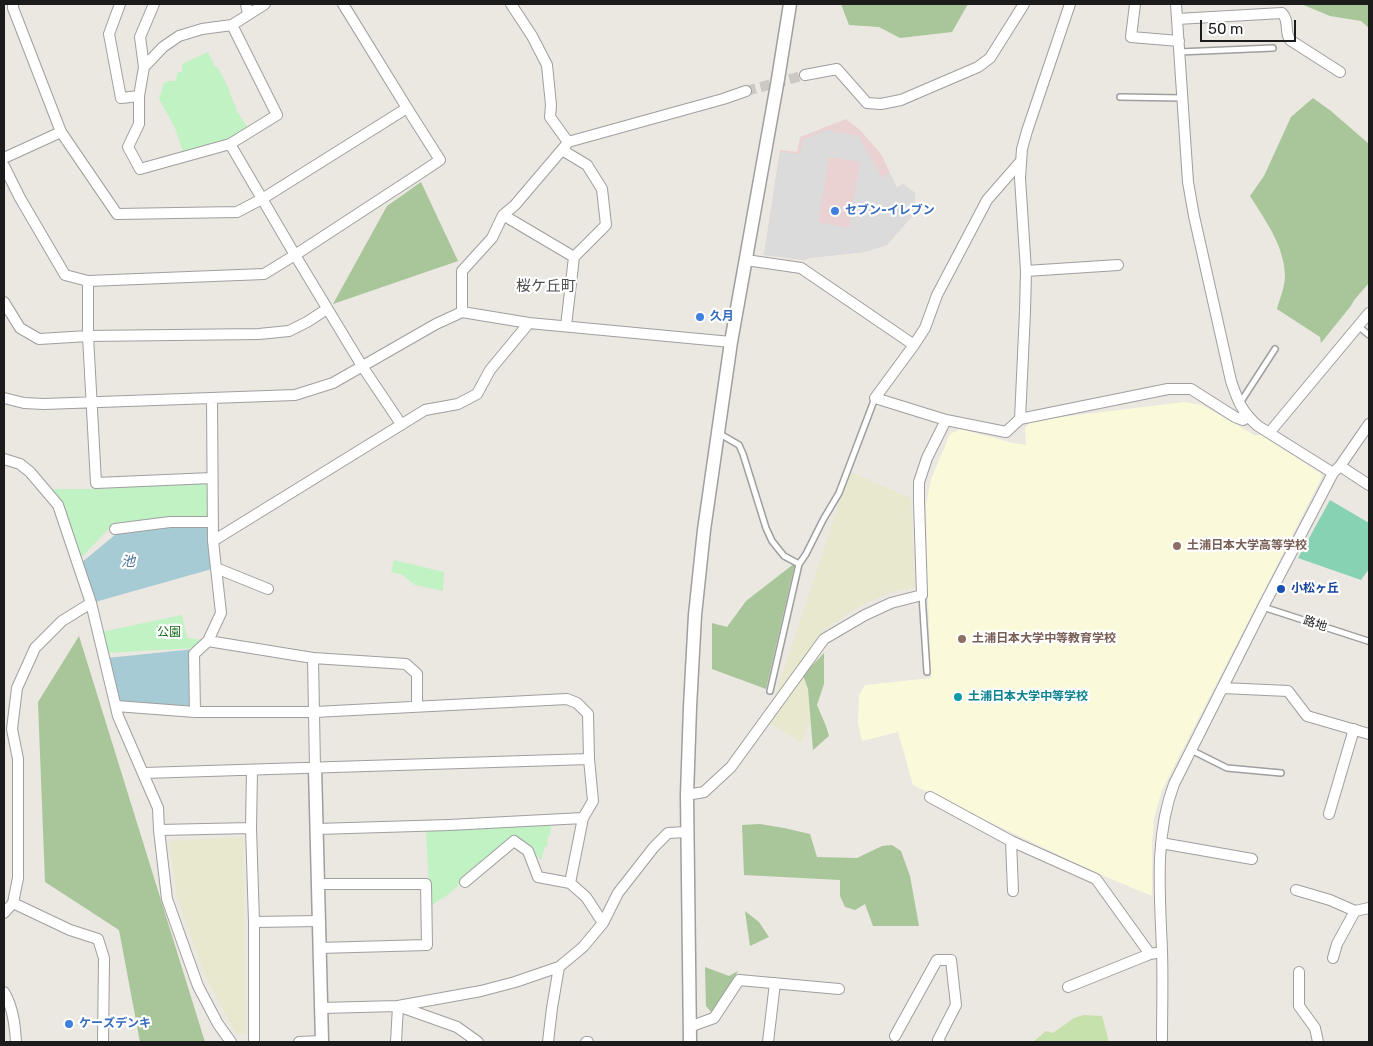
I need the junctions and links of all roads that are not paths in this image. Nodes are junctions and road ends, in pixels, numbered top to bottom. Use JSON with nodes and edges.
{"nodes":[{"id":1,"x":13,"y":4,"type":"edge"},
{"id":2,"x":120,"y":4,"type":"edge"},
{"id":3,"x":154,"y":4,"type":"edge"},
{"id":4,"x":246,"y":4,"type":"edge"},
{"id":5,"x":265,"y":4,"type":"edge"},
{"id":6,"x":343,"y":4,"type":"edge"},
{"id":7,"x":511,"y":4,"type":"edge"},
{"id":8,"x":790,"y":4,"type":"edge"},
{"id":9,"x":1024,"y":4,"type":"edge"},
{"id":10,"x":1070,"y":4,"type":"edge"},
{"id":11,"x":1134,"y":4,"type":"edge"},
{"id":12,"x":1176,"y":4,"type":"edge"},
{"id":13,"x":248,"y":14,"type":"junction"},
{"id":14,"x":1178,"y":19,"type":"junction"},
{"id":15,"x":232,"y":25,"type":"junction"},
{"id":16,"x":1179,"y":41,"type":"junction"},
{"id":17,"x":1273,"y":48,"type":"dead end"},
{"id":18,"x":1179,"y":52,"type":"junction"},
{"id":19,"x":144,"y":67,"type":"junction"},
{"id":20,"x":1340,"y":72,"type":"dead end"},
{"id":21,"x":805,"y":75,"type":"tunnel mouth"},
{"id":22,"x":746,"y":91,"type":"tunnel mouth"},
{"id":23,"x":138,"y":96,"type":"junction"},
{"id":24,"x":1120,"y":96,"type":"dead end"},
{"id":25,"x":1182,"y":98,"type":"junction"},
{"id":26,"x":406,"y":108,"type":"junction"},
{"id":27,"x":61,"y":132,"type":"junction"},
{"id":28,"x":230,"y":144,"type":"junction"},
{"id":29,"x":565,"y":146,"type":"junction"},
{"id":30,"x":4,"y":158,"type":"edge"},
{"id":31,"x":1021,"y":161,"type":"junction"},
{"id":32,"x":4,"y":166,"type":"edge"},
{"id":33,"x":262,"y":199,"type":"junction"},
{"id":34,"x":502,"y":215,"type":"junction"},
{"id":35,"x":295,"y":255,"type":"junction"},
{"id":36,"x":574,"y":257,"type":"junction"},
{"id":37,"x":746,"y":260,"type":"junction"},
{"id":38,"x":1118,"y":264,"type":"dead end"},
{"id":39,"x":1026,"y":271,"type":"junction"},
{"id":40,"x":88,"y":281,"type":"junction"},
{"id":41,"x":4,"y":302,"type":"edge"},
{"id":42,"x":327,"y":309,"type":"junction"},
{"id":43,"x":462,"y":312,"type":"junction"},
{"id":44,"x":1369,"y":313,"type":"edge"},
{"id":45,"x":529,"y":323,"type":"junction"},
{"id":46,"x":566,"y":326,"type":"junction"},
{"id":47,"x":1358,"y":326,"type":"junction"},
{"id":48,"x":1369,"y":334,"type":"edge"},
{"id":49,"x":88,"y":336,"type":"junction"},
{"id":50,"x":731,"y":342,"type":"junction"},
{"id":51,"x":914,"y":345,"type":"junction"},
{"id":52,"x":1274,"y":349,"type":"dead end"},
{"id":53,"x":362,"y":366,"type":"junction"},
{"id":54,"x":4,"y":398,"type":"edge"},
{"id":55,"x":875,"y":398,"type":"junction"},
{"id":56,"x":212,"y":399,"type":"junction"},
{"id":57,"x":90,"y":402,"type":"junction"},
{"id":58,"x":1239,"y":404,"type":"junction"},
{"id":59,"x":1248,"y":417,"type":"junction"},
{"id":60,"x":1020,"y":419,"type":"junction"},
{"id":61,"x":946,"y":420,"type":"junction"},
{"id":62,"x":401,"y":424,"type":"junction"},
{"id":63,"x":1369,"y":424,"type":"edge"},
{"id":64,"x":718,"y":432,"type":"junction"},
{"id":65,"x":1270,"y":433,"type":"junction"},
{"id":66,"x":4,"y":459,"type":"edge"},
{"id":67,"x":1337,"y":470,"type":"junction"},
{"id":68,"x":212,"y":478,"type":"junction"},
{"id":69,"x":1369,"y":485,"type":"edge"},
{"id":70,"x":213,"y":522,"type":"junction"},
{"id":71,"x":115,"y":529,"type":"dead end"},
{"id":72,"x":213,"y":541,"type":"junction"},
{"id":73,"x":799,"y":564,"type":"junction"},
{"id":74,"x":216,"y":568,"type":"junction"},
{"id":75,"x":268,"y":589,"type":"dead end"},
{"id":76,"x":922,"y":594,"type":"junction"},
{"id":77,"x":91,"y":603,"type":"junction"},
{"id":78,"x":1262,"y":607,"type":"junction"},
{"id":79,"x":208,"y":641,"type":"junction"},
{"id":80,"x":1368,"y":641,"type":"dead end"},
{"id":81,"x":313,"y":658,"type":"junction"},
{"id":82,"x":927,"y":672,"type":"dead end"},
{"id":83,"x":1222,"y":688,"type":"junction"},
{"id":84,"x":770,"y":691,"type":"dead end"},
{"id":85,"x":116,"y":706,"type":"junction"},
{"id":86,"x":417,"y":706,"type":"junction"},
{"id":87,"x":195,"y":712,"type":"junction"},
{"id":88,"x":315,"y":712,"type":"junction"},
{"id":89,"x":1354,"y":729,"type":"junction"},
{"id":90,"x":1369,"y":734,"type":"edge"},
{"id":91,"x":1191,"y":750,"type":"junction"},
{"id":92,"x":588,"y":760,"type":"junction"},
{"id":93,"x":315,"y":768,"type":"junction"},
{"id":94,"x":252,"y":770,"type":"junction"},
{"id":95,"x":144,"y":773,"type":"junction"},
{"id":96,"x":1281,"y":773,"type":"dead end"},
{"id":97,"x":687,"y":795,"type":"junction"},
{"id":98,"x":930,"y":797,"type":"dead end"},
{"id":99,"x":1329,"y":814,"type":"dead end"},
{"id":100,"x":583,"y":818,"type":"junction"},
{"id":101,"x":250,"y":828,"type":"junction"},
{"id":102,"x":317,"y":829,"type":"junction"},
{"id":103,"x":159,"y":830,"type":"junction"},
{"id":104,"x":687,"y":832,"type":"junction"},
{"id":105,"x":1011,"y":841,"type":"junction"},
{"id":106,"x":1161,"y":843,"type":"junction"},
{"id":107,"x":1252,"y":860,"type":"dead end"},
{"id":108,"x":465,"y":882,"type":"dead end"},
{"id":109,"x":570,"y":883,"type":"junction"},
{"id":110,"x":318,"y":884,"type":"junction"},
{"id":111,"x":1296,"y":890,"type":"dead end"},
{"id":112,"x":1013,"y":892,"type":"dead end"},
{"id":113,"x":13,"y":903,"type":"junction"},
{"id":114,"x":1369,"y":908,"type":"edge"},
{"id":115,"x":1355,"y":911,"type":"junction"},
{"id":116,"x":4,"y":913,"type":"edge"},
{"id":117,"x":318,"y":921,"type":"junction"},
{"id":118,"x":254,"y":922,"type":"junction"},
{"id":119,"x":603,"y":923,"type":"junction"},
{"id":120,"x":319,"y":948,"type":"junction"},
{"id":121,"x":1162,"y":953,"type":"junction"},
{"id":122,"x":1150,"y":954,"type":"junction"},
{"id":123,"x":1333,"y":958,"type":"dead end"},
{"id":124,"x":560,"y":968,"type":"junction"},
{"id":125,"x":1299,"y":972,"type":"dead end"},
{"id":126,"x":774,"y":983,"type":"junction"},
{"id":127,"x":1068,"y":987,"type":"dead end"},
{"id":128,"x":839,"y":989,"type":"dead end"},
{"id":129,"x":4,"y":992,"type":"edge"},
{"id":130,"x":398,"y":1006,"type":"junction"},
{"id":131,"x":321,"y":1008,"type":"junction"},
{"id":132,"x":689,"y":1026,"type":"junction"},
{"id":133,"x":895,"y":1036,"type":"dead end"},
{"id":134,"x":16,"y":1042,"type":"edge"},
{"id":135,"x":103,"y":1042,"type":"edge"},
{"id":136,"x":231,"y":1042,"type":"edge"},
{"id":137,"x":254,"y":1042,"type":"edge"},
{"id":138,"x":299,"y":1042,"type":"edge"},
{"id":139,"x":322,"y":1042,"type":"edge"},
{"id":140,"x":396,"y":1042,"type":"edge"},
{"id":141,"x":478,"y":1042,"type":"edge"},
{"id":142,"x":548,"y":1042,"type":"edge"},
{"id":143,"x":690,"y":1042,"type":"edge"},
{"id":144,"x":768,"y":1042,"type":"edge"},
{"id":145,"x":940,"y":1042,"type":"edge"},
{"id":146,"x":1162,"y":1042,"type":"edge"},
{"id":147,"x":1318,"y":1042,"type":"edge"}],
"edges":[{"from":1,"to":27,"type":"street"},
{"from":2,"to":23,"type":"street"},
{"from":3,"to":19,"type":"street"},
{"from":4,"to":13,"type":"street"},
{"from":5,"to":13,"type":"street"},
{"from":6,"to":26,"type":"street"},
{"from":7,"to":29,"type":"street"},
{"from":8,"to":37,"type":"street"},
{"from":9,"to":21,"type":"street"},
{"from":10,"to":31,"type":"street"},
{"from":11,"to":16,"type":"street"},
{"from":12,"to":14,"type":"street"},
{"from":13,"to":15,"type":"street"},
{"from":14,"to":16,"type":"street"},
{"from":14,"to":20,"type":"street"},
{"from":15,"to":19,"type":"street"},
{"from":15,"to":28,"type":"street"},
{"from":16,"to":18,"type":"street"},
{"from":17,"to":18,"type":"lane"},
{"from":18,"to":25,"type":"street"},
{"from":19,"to":23,"type":"street"},
{"from":22,"to":29,"type":"street"},
{"from":23,"to":28,"type":"street"},
{"from":24,"to":25,"type":"lane"},
{"from":25,"to":58,"type":"street"},
{"from":26,"to":33,"type":"street"},
{"from":26,"to":35,"type":"street"},
{"from":27,"to":30,"type":"street"},
{"from":27,"to":33,"type":"street"},
{"from":28,"to":33,"type":"street"},
{"from":29,"to":34,"type":"street"},
{"from":29,"to":36,"type":"street"},
{"from":31,"to":39,"type":"street"},
{"from":31,"to":51,"type":"street"},
{"from":32,"to":40,"type":"street"},
{"from":33,"to":35,"type":"street"},
{"from":34,"to":36,"type":"street"},
{"from":34,"to":43,"type":"street"},
{"from":35,"to":40,"type":"street"},
{"from":35,"to":42,"type":"street"},
{"from":36,"to":46,"type":"street"},
{"from":37,"to":50,"type":"street"},
{"from":37,"to":51,"type":"street"},
{"from":38,"to":39,"type":"street"},
{"from":39,"to":60,"type":"street"},
{"from":40,"to":49,"type":"street"},
{"from":41,"to":49,"type":"street"},
{"from":42,"to":49,"type":"street"},
{"from":42,"to":53,"type":"street"},
{"from":43,"to":45,"type":"street"},
{"from":43,"to":53,"type":"street"},
{"from":44,"to":47,"type":"street"},
{"from":45,"to":46,"type":"street"},
{"from":45,"to":62,"type":"street"},
{"from":46,"to":50,"type":"street"},
{"from":47,"to":48,"type":"lane"},
{"from":47,"to":65,"type":"street"},
{"from":49,"to":57,"type":"street"},
{"from":50,"to":64,"type":"street"},
{"from":51,"to":55,"type":"street"},
{"from":52,"to":58,"type":"lane"},
{"from":53,"to":56,"type":"street"},
{"from":53,"to":62,"type":"street"},
{"from":54,"to":57,"type":"street"},
{"from":55,"to":61,"type":"street"},
{"from":55,"to":73,"type":"lane"},
{"from":56,"to":57,"type":"street"},
{"from":56,"to":68,"type":"street"},
{"from":57,"to":68,"type":"street"},
{"from":58,"to":59,"type":"street"},
{"from":59,"to":60,"type":"street"},
{"from":59,"to":65,"type":"street"},
{"from":60,"to":61,"type":"street"},
{"from":61,"to":76,"type":"street"},
{"from":62,"to":72,"type":"street"},
{"from":63,"to":67,"type":"street"},
{"from":64,"to":73,"type":"lane"},
{"from":64,"to":97,"type":"street"},
{"from":65,"to":67,"type":"street"},
{"from":66,"to":77,"type":"street"},
{"from":67,"to":69,"type":"street"},
{"from":67,"to":78,"type":"street"},
{"from":68,"to":70,"type":"street"},
{"from":70,"to":71,"type":"street"},
{"from":70,"to":72,"type":"street"},
{"from":72,"to":74,"type":"street"},
{"from":73,"to":84,"type":"lane"},
{"from":74,"to":75,"type":"street"},
{"from":74,"to":79,"type":"street"},
{"from":76,"to":82,"type":"lane"},
{"from":76,"to":97,"type":"street"},
{"from":77,"to":85,"type":"street"},
{"from":77,"to":113,"type":"street"},
{"from":78,"to":80,"type":"lane","name":"路地"},
{"from":78,"to":83,"type":"street"},
{"from":79,"to":81,"type":"street"},
{"from":79,"to":87,"type":"street"},
{"from":81,"to":86,"type":"street"},
{"from":81,"to":88,"type":"street"},
{"from":83,"to":89,"type":"street"},
{"from":83,"to":91,"type":"street"},
{"from":85,"to":87,"type":"street"},
{"from":85,"to":95,"type":"street"},
{"from":86,"to":88,"type":"street"},
{"from":86,"to":92,"type":"street"},
{"from":87,"to":88,"type":"street"},
{"from":88,"to":93,"type":"street"},
{"from":89,"to":90,"type":"street"},
{"from":89,"to":99,"type":"street"},
{"from":91,"to":96,"type":"lane"},
{"from":91,"to":106,"type":"street"},
{"from":92,"to":93,"type":"street"},
{"from":92,"to":100,"type":"street"},
{"from":93,"to":94,"type":"street"},
{"from":93,"to":102,"type":"street"},
{"from":94,"to":95,"type":"street"},
{"from":94,"to":101,"type":"street"},
{"from":95,"to":103,"type":"street"},
{"from":97,"to":104,"type":"street"},
{"from":98,"to":105,"type":"street"},
{"from":100,"to":102,"type":"street"},
{"from":100,"to":109,"type":"street"},
{"from":101,"to":103,"type":"street"},
{"from":101,"to":118,"type":"street"},
{"from":102,"to":110,"type":"street"},
{"from":103,"to":136,"type":"street"},
{"from":104,"to":119,"type":"street"},
{"from":104,"to":132,"type":"street"},
{"from":105,"to":112,"type":"street"},
{"from":105,"to":122,"type":"street"},
{"from":106,"to":107,"type":"street"},
{"from":106,"to":121,"type":"street"},
{"from":108,"to":109,"type":"street"},
{"from":109,"to":119,"type":"street"},
{"from":110,"to":117,"type":"street"},
{"from":110,"to":120,"type":"street"},
{"from":111,"to":115,"type":"street"},
{"from":113,"to":116,"type":"street"},
{"from":113,"to":135,"type":"street"},
{"from":114,"to":115,"type":"street"},
{"from":115,"to":123,"type":"street"},
{"from":117,"to":118,"type":"street"},
{"from":117,"to":120,"type":"street"},
{"from":118,"to":137,"type":"street"},
{"from":119,"to":124,"type":"street"},
{"from":120,"to":131,"type":"street"},
{"from":121,"to":122,"type":"street"},
{"from":121,"to":146,"type":"street"},
{"from":122,"to":127,"type":"street"},
{"from":124,"to":130,"type":"street"},
{"from":124,"to":142,"type":"street"},
{"from":125,"to":147,"type":"street"},
{"from":126,"to":128,"type":"street"},
{"from":126,"to":132,"type":"street"},
{"from":126,"to":144,"type":"street"},
{"from":129,"to":134,"type":"street"},
{"from":130,"to":131,"type":"street"},
{"from":130,"to":140,"type":"street"},
{"from":130,"to":141,"type":"street"},
{"from":131,"to":139,"type":"street"},
{"from":132,"to":143,"type":"street"},
{"from":133,"to":145,"type":"street"},
{"from":138,"to":139,"type":"street"}]}
